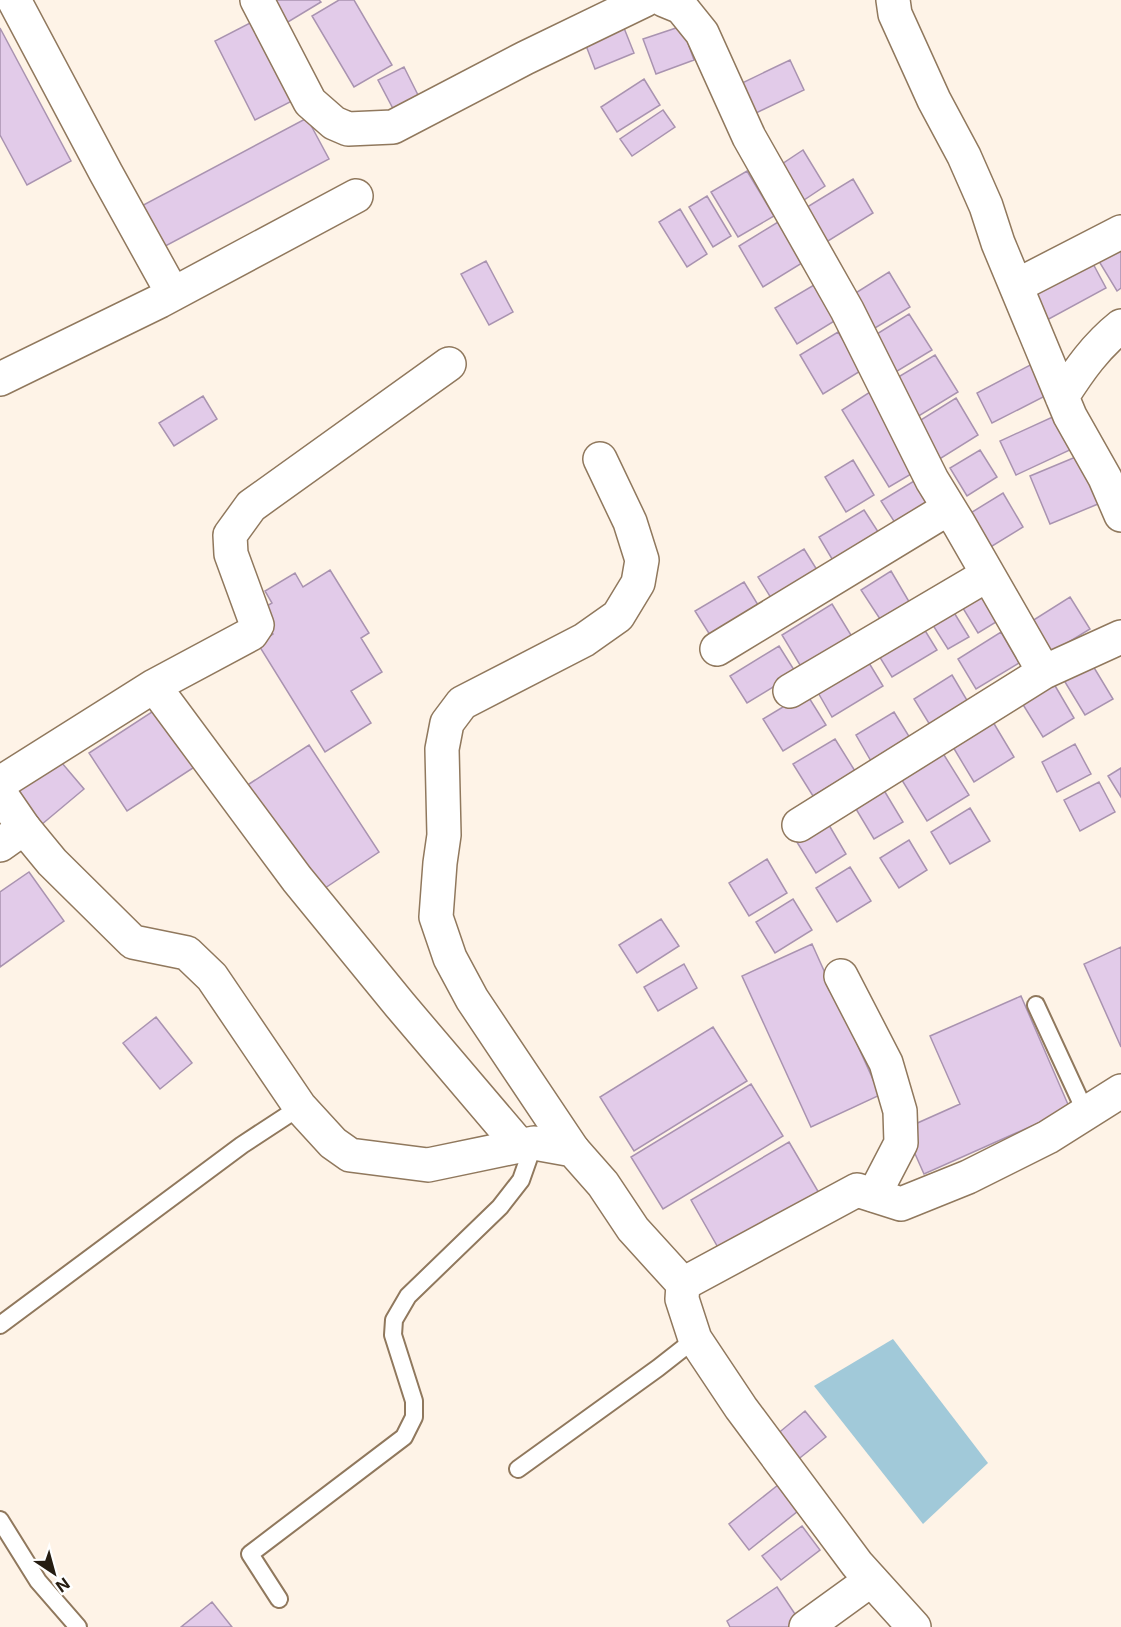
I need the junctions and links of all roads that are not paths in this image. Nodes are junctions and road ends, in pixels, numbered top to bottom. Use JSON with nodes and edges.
{"nodes":[{"id":1,"x":14,"y":0,"type":"edge"},
{"id":2,"x":257,"y":0,"type":"edge"},
{"id":3,"x":645,"y":0,"type":"edge"},
{"id":4,"x":664,"y":0,"type":"edge"},
{"id":5,"x":893,"y":0,"type":"edge"},
{"id":6,"x":356,"y":195,"type":"dead end"},
{"id":7,"x":1121,"y":232,"type":"edge"},
{"id":8,"x":1016,"y":286,"type":"junction"},
{"id":9,"x":173,"y":294,"type":"junction"},
{"id":10,"x":1121,"y":326,"type":"edge"},
{"id":11,"x":449,"y":364,"type":"dead end"},
{"id":12,"x":0,"y":379,"type":"edge"},
{"id":13,"x":1062,"y":398,"type":"junction"},
{"id":14,"x":600,"y":459,"type":"dead end"},
{"id":15,"x":949,"y":508,"type":"junction"},
{"id":16,"x":1121,"y":515,"type":"edge"},
{"id":17,"x":987,"y":575,"type":"junction"},
{"id":18,"x":1120,"y":640,"type":"edge"},
{"id":19,"x":717,"y":649,"type":"dead end"},
{"id":20,"x":1044,"y":672,"type":"junction"},
{"id":21,"x":154,"y":686,"type":"junction"},
{"id":22,"x":790,"y":691,"type":"dead end"},
{"id":23,"x":0,"y":783,"type":"edge"},
{"id":24,"x":0,"y":794,"type":"edge"},
{"id":25,"x":799,"y":825,"type":"dead end"},
{"id":26,"x":12,"y":837,"type":"edge"},
{"id":27,"x":841,"y":976,"type":"dead end"},
{"id":28,"x":1036,"y":1005,"type":"dead end"},
{"id":29,"x":1121,"y":1091,"type":"edge"},
{"id":30,"x":300,"y":1107,"type":"junction"},
{"id":31,"x":1086,"y":1113,"type":"junction"},
{"id":32,"x":527,"y":1144,"type":"junction"},
{"id":33,"x":573,"y":1150,"type":"junction"},
{"id":34,"x":874,"y":1195,"type":"junction"},
{"id":35,"x":683,"y":1284,"type":"junction"},
{"id":36,"x":0,"y":1325,"type":"edge"},
{"id":37,"x":695,"y":1339,"type":"junction"},
{"id":38,"x":518,"y":1469,"type":"dead end"},
{"id":39,"x":0,"y":1520,"type":"edge"},
{"id":40,"x":871,"y":1580,"type":"junction"},
{"id":41,"x":279,"y":1599,"type":"dead end"},
{"id":42,"x":78,"y":1627,"type":"edge"},
{"id":43,"x":806,"y":1627,"type":"edge"},
{"id":44,"x":914,"y":1627,"type":"edge"}],
"edges":[{"from":1,"to":9,"type":"street"},
{"from":2,"to":3,"type":"street"},
{"from":4,"to":15,"type":"street"},
{"from":5,"to":8,"type":"street"},
{"from":6,"to":9,"type":"street"},
{"from":7,"to":8,"type":"street"},
{"from":8,"to":13,"type":"street"},
{"from":9,"to":12,"type":"street"},
{"from":10,"to":13,"type":"street"},
{"from":11,"to":21,"type":"street"},
{"from":13,"to":16,"type":"street"},
{"from":14,"to":33,"type":"street"},
{"from":15,"to":17,"type":"street"},
{"from":15,"to":19,"type":"street"},
{"from":17,"to":20,"type":"street"},
{"from":17,"to":22,"type":"street"},
{"from":18,"to":20,"type":"street"},
{"from":20,"to":25,"type":"street"},
{"from":21,"to":23,"type":"street"},
{"from":21,"to":32,"type":"street"},
{"from":24,"to":26,"type":"street"},
{"from":26,"to":30,"type":"street"},
{"from":27,"to":34,"type":"street"},
{"from":28,"to":31,"type":"lane"},
{"from":29,"to":31,"type":"street"},
{"from":30,"to":32,"type":"street"},
{"from":30,"to":36,"type":"lane"},
{"from":31,"to":34,"type":"street"},
{"from":32,"to":33,"type":"street"},
{"from":32,"to":41,"type":"lane"},
{"from":33,"to":35,"type":"street"},
{"from":34,"to":35,"type":"street"},
{"from":35,"to":37,"type":"street"},
{"from":37,"to":38,"type":"lane"},
{"from":37,"to":40,"type":"street"},
{"from":39,"to":42,"type":"lane"},
{"from":40,"to":43,"type":"street"},
{"from":40,"to":44,"type":"street"}]}
